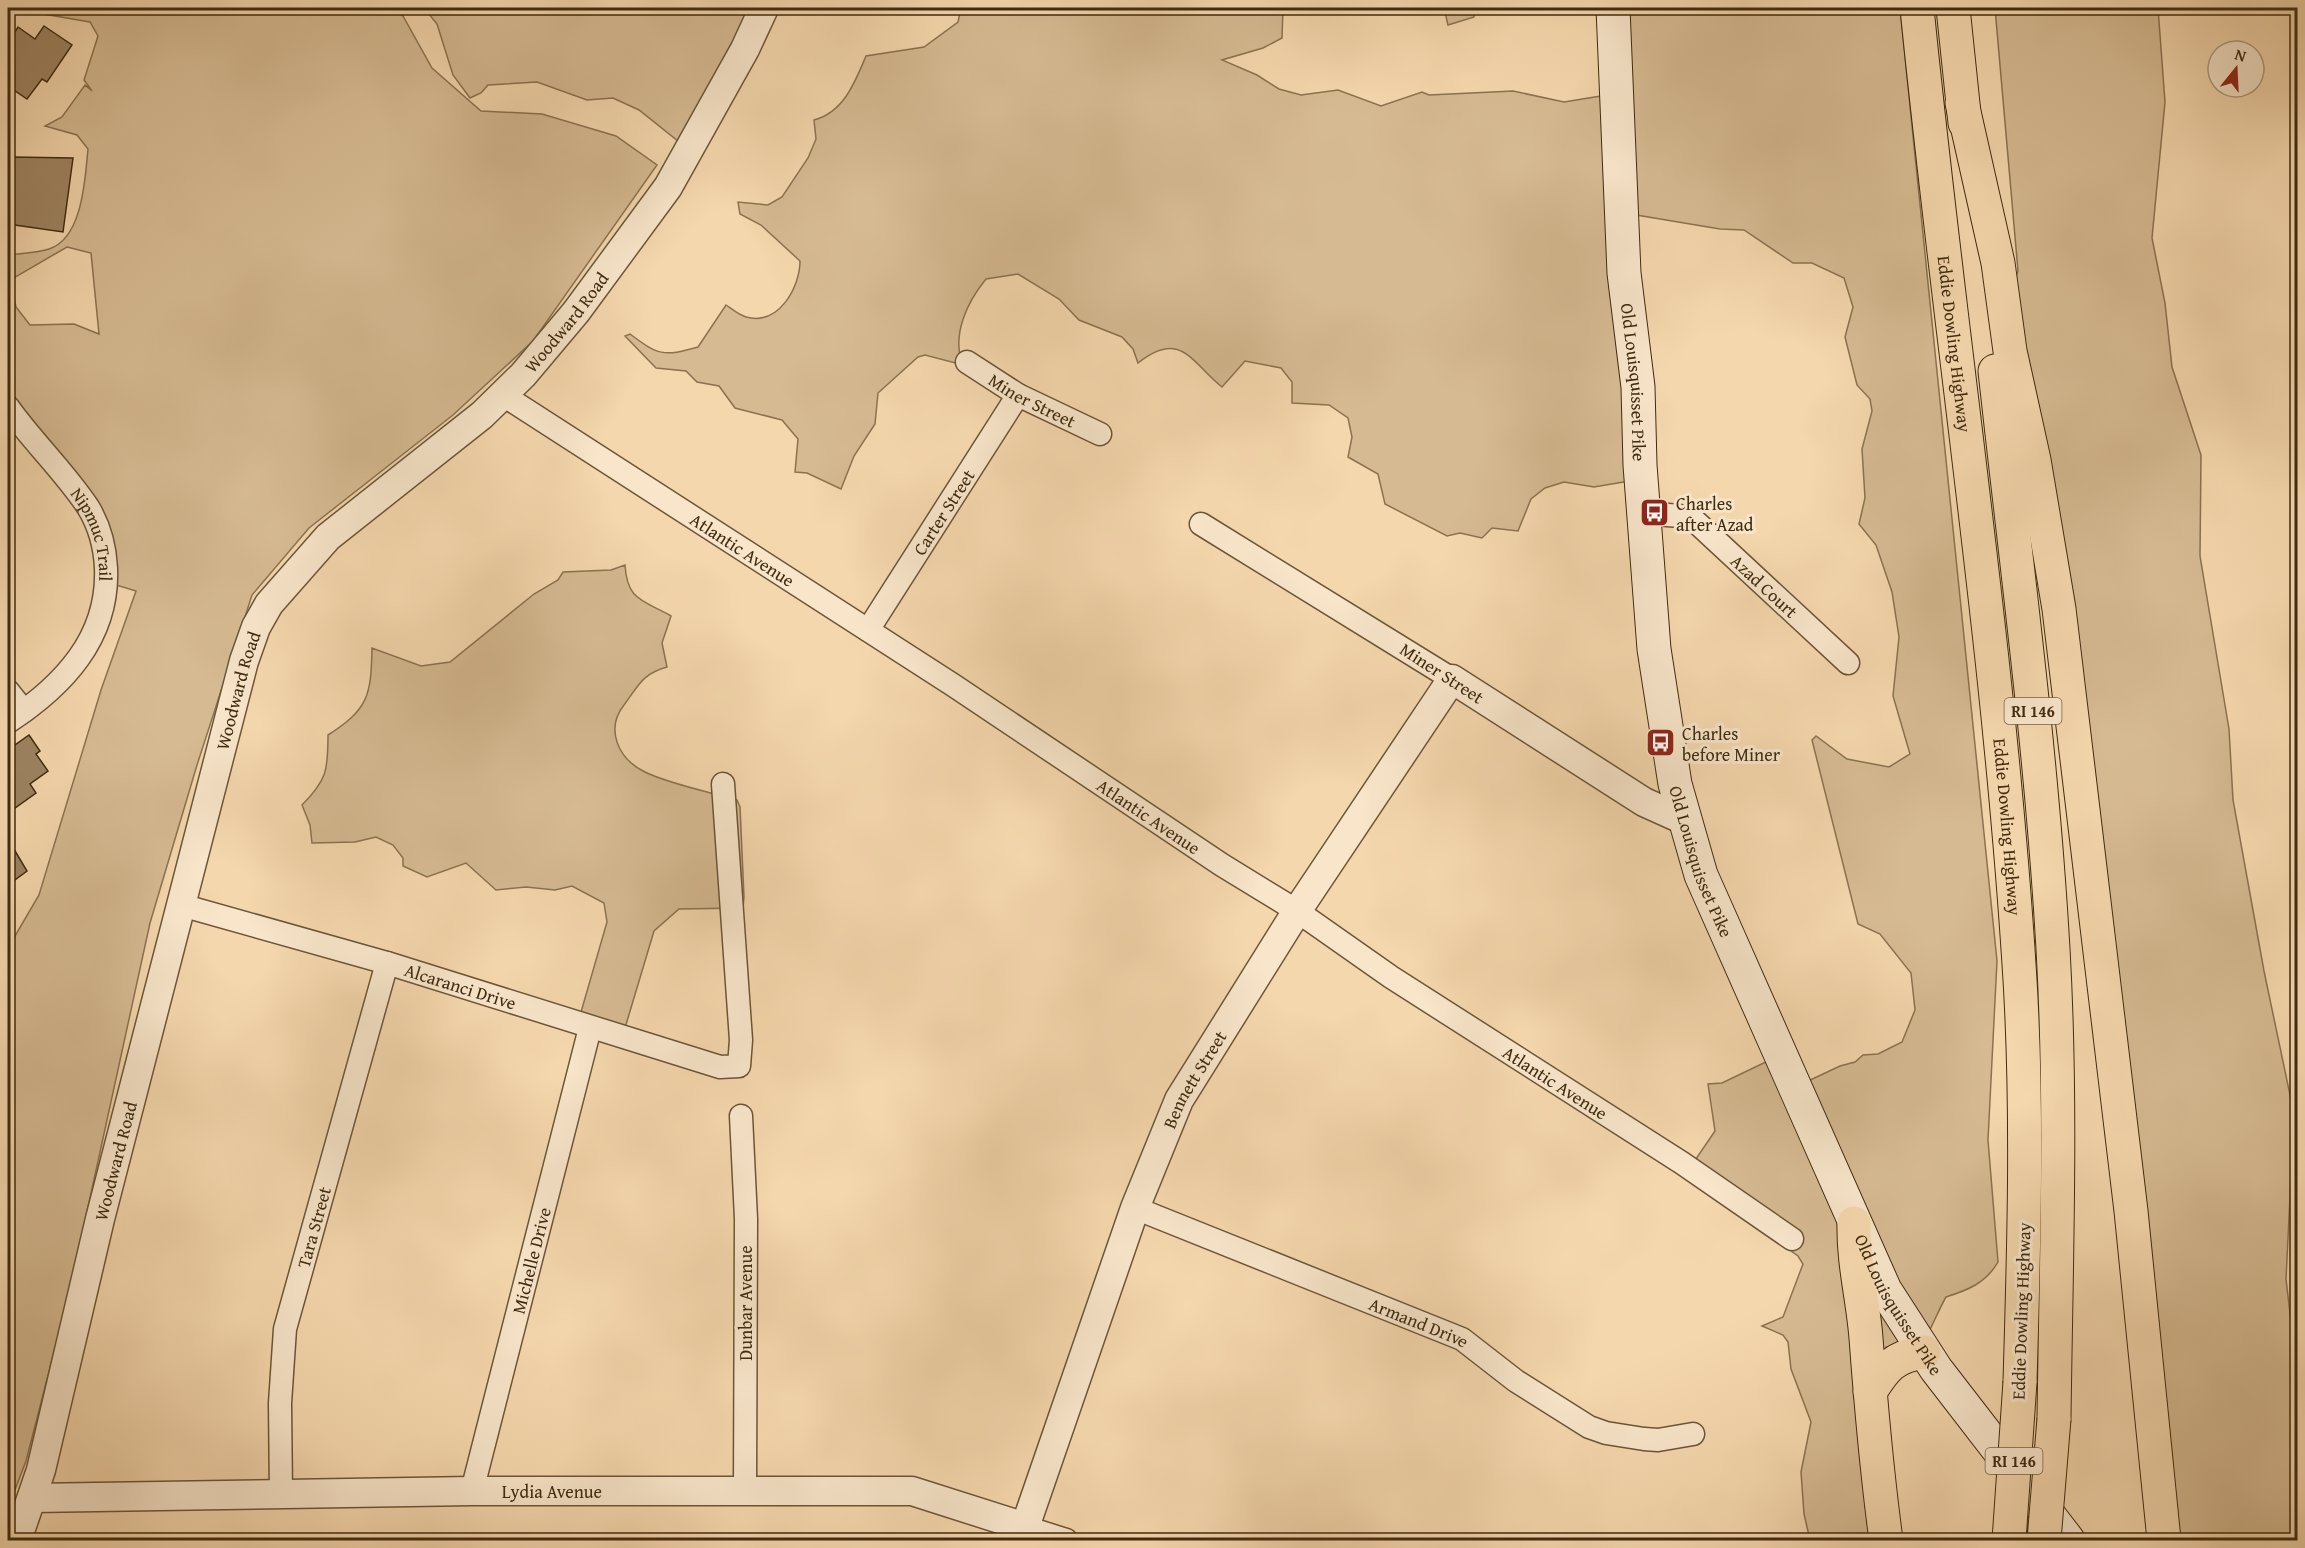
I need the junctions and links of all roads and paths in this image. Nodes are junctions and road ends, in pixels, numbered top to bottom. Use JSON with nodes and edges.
{"nodes":[{"id":1,"x":764,"y":8,"type":"edge"},
{"id":2,"x":1613,"y":8,"type":"edge"},
{"id":3,"x":1917,"y":8,"type":"edge"},
{"id":4,"x":1953,"y":8,"type":"edge"},
{"id":5,"x":1962,"y":103,"type":"junction"},
{"id":6,"x":967,"y":362,"type":"dead end"},
{"id":7,"x":503,"y":395,"type":"junction"},
{"id":8,"x":1018,"y":395,"type":"junction"},
{"id":9,"x":8,"y":408,"type":"edge"},
{"id":10,"x":1101,"y":434,"type":"dead end"},
{"id":11,"x":1643,"y":513,"type":"junction"},
{"id":12,"x":1201,"y":524,"type":"dead end"},
{"id":13,"x":868,"y":630,"type":"junction"},
{"id":14,"x":1848,"y":663,"type":"dead end"},
{"id":15,"x":1452,"y":679,"type":"junction"},
{"id":16,"x":8,"y":691,"type":"edge"},
{"id":17,"x":16,"y":716,"type":"edge"},
{"id":18,"x":723,"y":784,"type":"dead end"},
{"id":19,"x":1684,"y":820,"type":"junction"},
{"id":20,"x":181,"y":905,"type":"junction"},
{"id":21,"x":1297,"y":911,"type":"junction"},
{"id":22,"x":387,"y":963,"type":"junction"},
{"id":23,"x":590,"y":1028,"type":"junction"},
{"id":24,"x":741,"y":1116,"type":"dead end"},
{"id":25,"x":1136,"y":1208,"type":"junction"},
{"id":26,"x":1854,"y":1223,"type":"junction"},
{"id":27,"x":1792,"y":1239,"type":"dead end"},
{"id":28,"x":1924,"y":1352,"type":"junction"},
{"id":29,"x":1870,"y":1392,"type":"junction"},
{"id":30,"x":1693,"y":1434,"type":"dead end"},
{"id":31,"x":745,"y":1489,"type":"junction"},
{"id":32,"x":472,"y":1491,"type":"junction"},
{"id":33,"x":281,"y":1496,"type":"junction"},
{"id":34,"x":32,"y":1498,"type":"junction"},
{"id":35,"x":1025,"y":1527,"type":"junction"},
{"id":36,"x":17,"y":1540,"type":"edge"},
{"id":37,"x":1066,"y":1540,"type":"edge"},
{"id":38,"x":1886,"y":1540,"type":"edge"},
{"id":39,"x":2009,"y":1540,"type":"edge"},
{"id":40,"x":2044,"y":1540,"type":"edge"},
{"id":41,"x":2068,"y":1540,"type":"edge"},
{"id":42,"x":2164,"y":1540,"type":"edge"}],
"edges":[{"from":1,"to":7,"type":"street","name":"Woodward Road"},
{"from":2,"to":11,"type":"main road","name":"Old Louisquisset Pike"},
{"from":3,"to":39,"type":"highway","name":"Eddie Dowling Highway","number":"RI 146","bridge":true},
{"from":4,"to":5,"type":"highway","name":"Eddie Dowling Highway","number":"RI 146"},
{"from":5,"to":40,"type":"highway","name":"Eddie Dowling Highway","number":"RI 146","bridge":true},
{"from":5,"to":42,"type":"highway"},
{"from":6,"to":8,"type":"street","name":"Miner Street"},
{"from":7,"to":13,"type":"street","name":"Atlantic Avenue"},
{"from":7,"to":20,"type":"street","name":"Woodward Road"},
{"from":8,"to":10,"type":"street","name":"Miner Street"},
{"from":8,"to":13,"type":"street","name":"Carter Street"},
{"from":9,"to":17,"type":"street","name":"Nipmuc Trail"},
{"from":11,"to":14,"type":"street","name":"Azad Court"},
{"from":11,"to":19,"type":"main road","name":"Old Louisquisset Pike"},
{"from":12,"to":15,"type":"street","name":"Miner Street"},
{"from":13,"to":21,"type":"street","name":"Atlantic Avenue"},
{"from":15,"to":19,"type":"street","name":"Miner Street"},
{"from":15,"to":21,"type":"street","name":"Bennett Street"},
{"from":16,"to":17,"type":"street"},
{"from":18,"to":23,"type":"street","name":"Alcaranci Drive"},
{"from":19,"to":26,"type":"main road","name":"Old Louisquisset Pike"},
{"from":20,"to":22,"type":"street","name":"Alcaranci Drive"},
{"from":20,"to":34,"type":"street","name":"Woodward Road"},
{"from":21,"to":25,"type":"street","name":"Bennett Street"},
{"from":21,"to":27,"type":"street","name":"Atlantic Avenue"},
{"from":22,"to":23,"type":"street","name":"Alcaranci Drive"},
{"from":22,"to":33,"type":"street","name":"Tara Street"},
{"from":23,"to":32,"type":"street","name":"Michelle Drive"},
{"from":24,"to":31,"type":"street","name":"Dunbar Avenue"},
{"from":25,"to":30,"type":"street","name":"Armand Drive"},
{"from":25,"to":35,"type":"street","name":"Bennett Street"},
{"from":26,"to":28,"type":"main road","name":"Old Louisquisset Pike"},
{"from":26,"to":29,"type":"highway"},
{"from":28,"to":29,"type":"highway"},
{"from":28,"to":41,"type":"main road","name":"Old Louisquisset Pike"},
{"from":29,"to":38,"type":"highway"},
{"from":31,"to":32,"type":"street","name":"Lydia Avenue"},
{"from":31,"to":35,"type":"street","name":"Lydia Avenue"},
{"from":32,"to":33,"type":"street","name":"Lydia Avenue"},
{"from":33,"to":34,"type":"street","name":"Lydia Avenue"},
{"from":34,"to":36,"type":"street","name":"Woodward Road"},
{"from":35,"to":37,"type":"street","name":"Lydia Avenue"}]}
